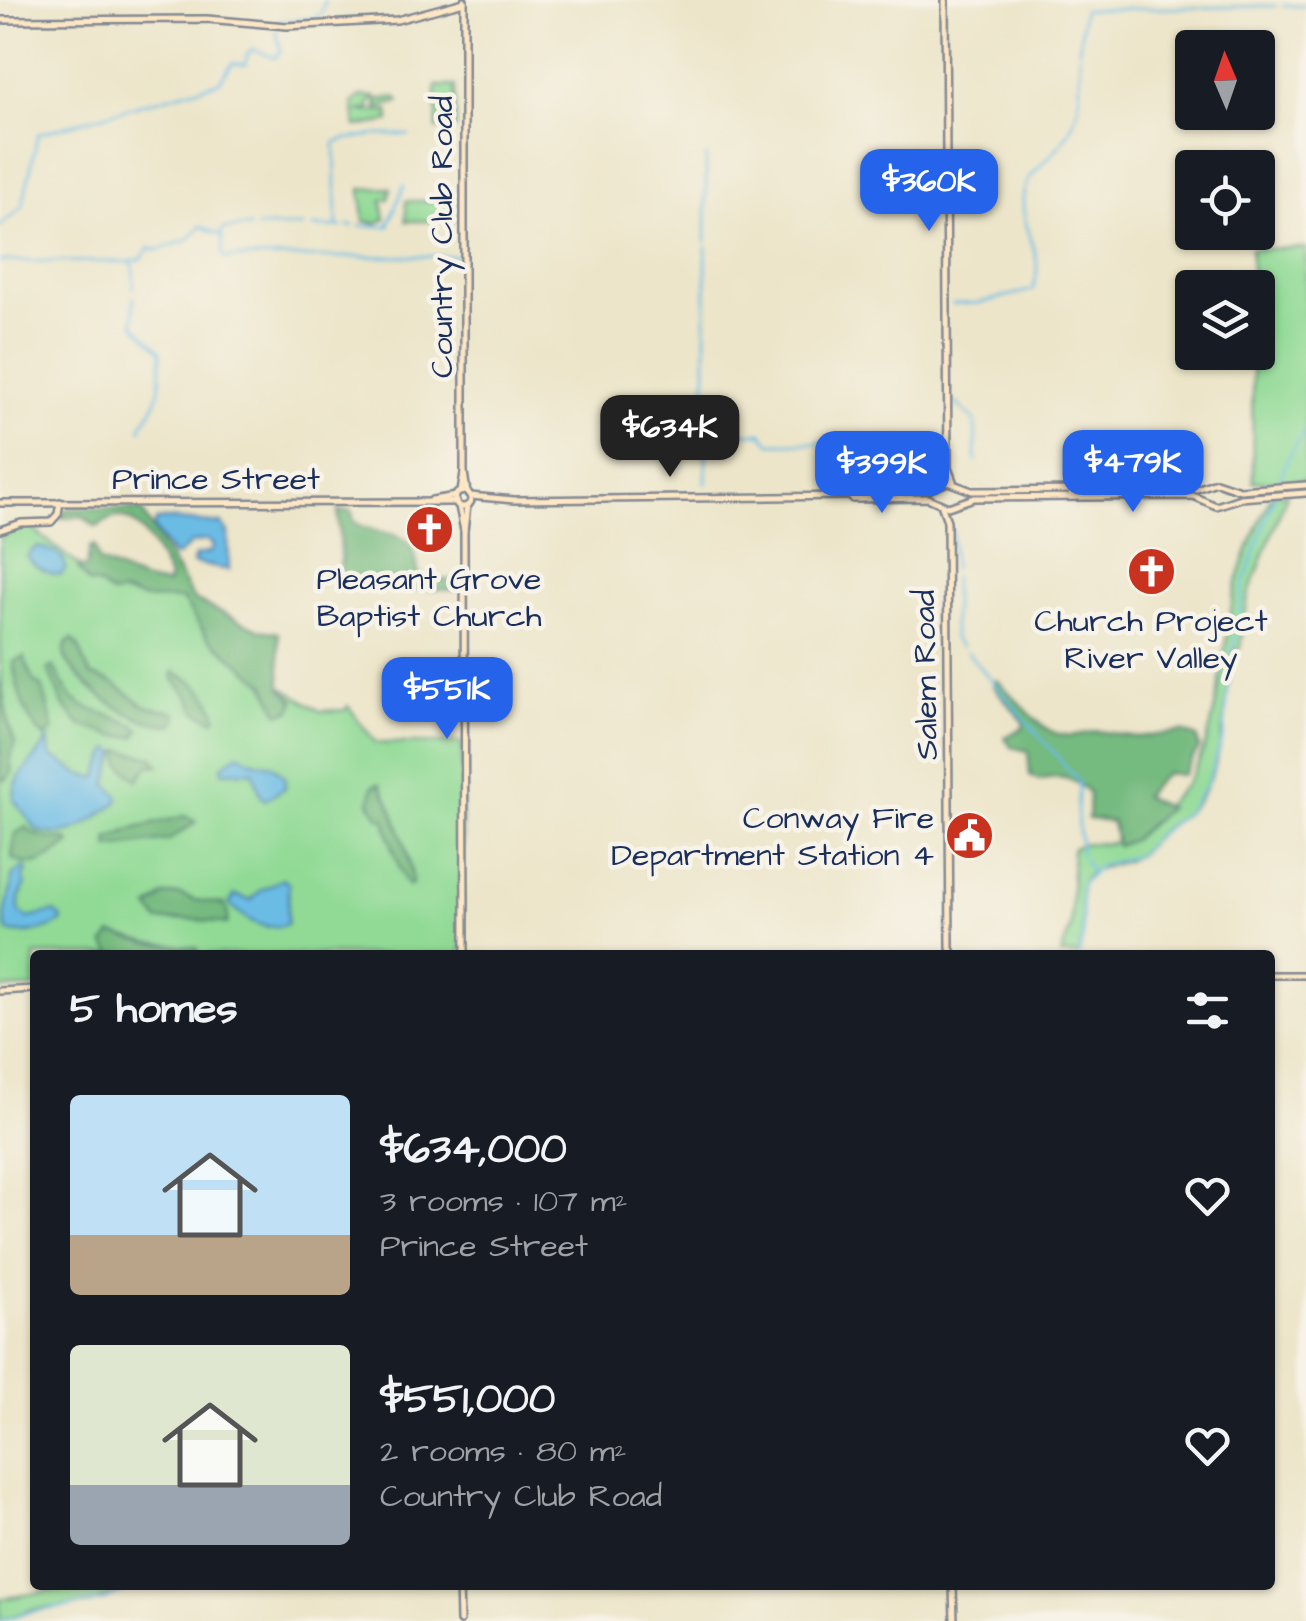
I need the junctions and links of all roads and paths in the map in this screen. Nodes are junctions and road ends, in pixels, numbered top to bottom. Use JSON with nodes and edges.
{"nodes":[{"id":1,"x":465,"y":0,"type":"edge"},
{"id":2,"x":946,"y":0,"type":"edge"},
{"id":3,"x":0,"y":20,"type":"edge"},
{"id":4,"x":948,"y":468,"type":"junction"},
{"id":5,"x":939,"y":485,"type":"junction"},
{"id":6,"x":1306,"y":485,"type":"edge"},
{"id":7,"x":956,"y":486,"type":"junction"},
{"id":8,"x":1206,"y":486,"type":"junction"},
{"id":9,"x":1226,"y":487,"type":"junction"},
{"id":10,"x":1102,"y":488,"type":"junction"},
{"id":11,"x":1153,"y":488,"type":"junction"},
{"id":12,"x":1022,"y":489,"type":"junction"},
{"id":13,"x":1306,"y":493,"type":"edge"},
{"id":14,"x":1073,"y":497,"type":"junction"},
{"id":15,"x":1133,"y":497,"type":"junction"},
{"id":16,"x":851,"y":498,"type":"junction"},
{"id":17,"x":996,"y":498,"type":"junction"},
{"id":18,"x":463,"y":499,"type":"junction"},
{"id":19,"x":1227,"y":500,"type":"junction"},
{"id":20,"x":60,"y":502,"type":"junction"},
{"id":21,"x":1207,"y":502,"type":"junction"},
{"id":22,"x":0,"y":503,"type":"edge"},
{"id":23,"x":956,"y":503,"type":"junction"},
{"id":24,"x":940,"y":504,"type":"junction"},
{"id":25,"x":947,"y":521,"type":"junction"},
{"id":26,"x":0,"y":530,"type":"edge"},
{"id":27,"x":465,"y":950,"type":"edge"},
{"id":28,"x":949,"y":950,"type":"edge"},
{"id":29,"x":1275,"y":975,"type":"edge"},
{"id":30,"x":1306,"y":975,"type":"edge"},
{"id":31,"x":30,"y":989,"type":"edge"},
{"id":32,"x":0,"y":991,"type":"edge"},
{"id":33,"x":460,"y":1590,"type":"edge"},
{"id":34,"x":953,"y":1590,"type":"edge"},
{"id":35,"x":460,"y":1621,"type":"edge"},
{"id":36,"x":954,"y":1621,"type":"edge"}],
"edges":[{"from":1,"to":3,"type":"main road"},
{"from":1,"to":18,"type":"main road","name":"Country Club Road"},
{"from":2,"to":4,"type":"main road"},
{"from":4,"to":5,"type":"main road"},
{"from":4,"to":7,"type":"main road"},
{"from":5,"to":7,"type":"main road","name":"Prince Street"},
{"from":5,"to":16,"type":"main road","name":"Prince Street"},
{"from":5,"to":24,"type":"main road","name":"Salem Road"},
{"from":6,"to":9,"type":"main road"},
{"from":7,"to":12,"type":"main road"},
{"from":7,"to":23,"type":"main road"},
{"from":8,"to":9,"type":"main road"},
{"from":8,"to":11,"type":"main road"},
{"from":8,"to":21,"type":"main road"},
{"from":9,"to":19,"type":"main road"},
{"from":10,"to":11,"type":"main road"},
{"from":10,"to":12,"type":"main road"},
{"from":10,"to":14,"type":"main road"},
{"from":11,"to":15,"type":"main road"},
{"from":12,"to":17,"type":"main road"},
{"from":13,"to":19,"type":"main road"},
{"from":14,"to":15,"type":"main road"},
{"from":14,"to":17,"type":"main road"},
{"from":15,"to":21,"type":"main road"},
{"from":16,"to":18,"type":"main road","name":"Prince Street"},
{"from":16,"to":24,"type":"main road","name":"Prince Street"},
{"from":17,"to":23,"type":"main road"},
{"from":18,"to":20,"type":"main road","name":"Prince Street"},
{"from":18,"to":27,"type":"main road","name":"Country Club Road"},
{"from":19,"to":21,"type":"main road"},
{"from":20,"to":22,"type":"main road","name":"Prince Street"},
{"from":20,"to":26,"type":"main road"},
{"from":23,"to":24,"type":"main road","name":"Prince Street"},
{"from":23,"to":25,"type":"main road","name":"Salem Road"},
{"from":24,"to":25,"type":"main road","name":"Salem Road"},
{"from":25,"to":28,"type":"main road","name":"Salem Road"},
{"from":29,"to":30,"type":"main road"},
{"from":31,"to":32,"type":"main road"},
{"from":33,"to":35,"type":"main road"},
{"from":34,"to":36,"type":"main road"}]}
